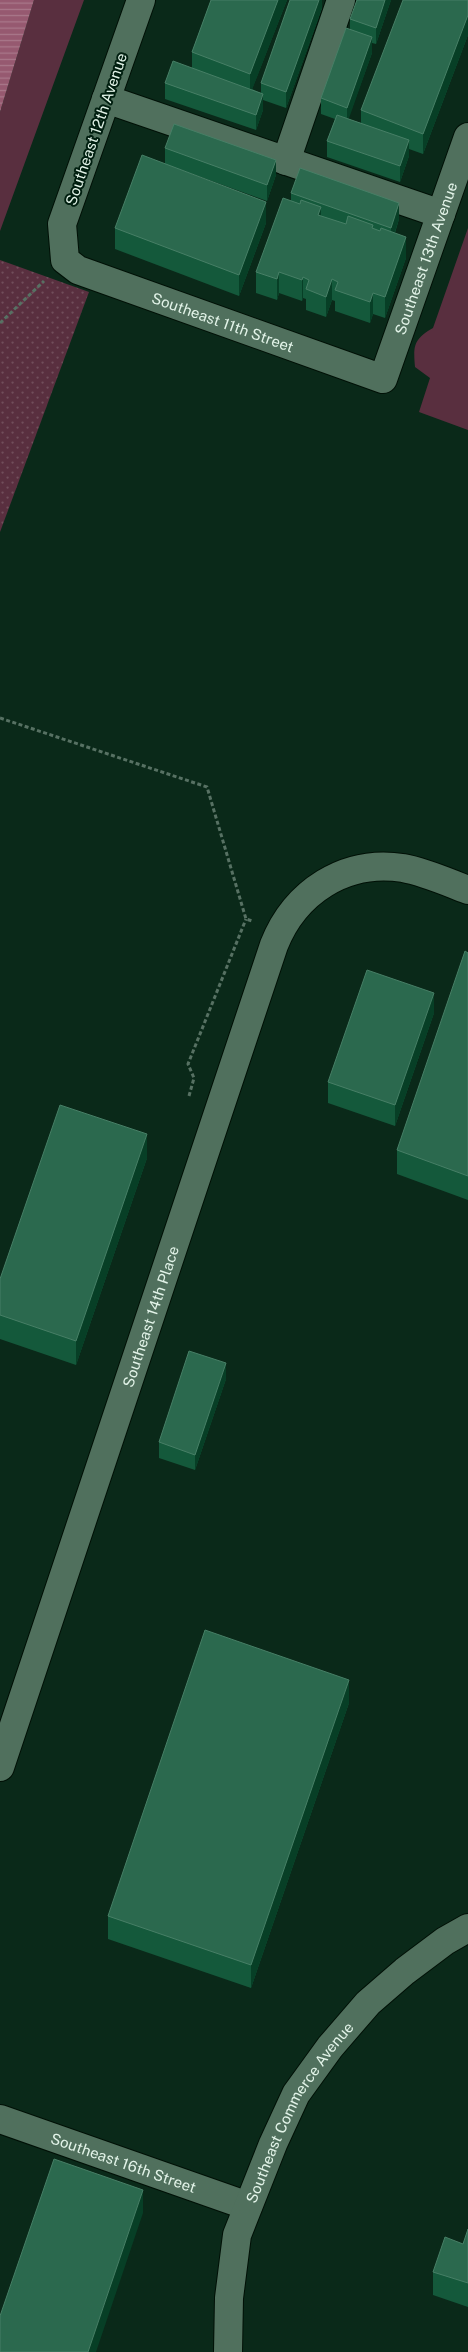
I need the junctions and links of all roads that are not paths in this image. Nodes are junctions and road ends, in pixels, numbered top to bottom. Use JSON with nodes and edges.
{"nodes":[{"id":1,"x":141,"y":0,"type":"edge"},
{"id":2,"x":341,"y":0,"type":"edge"},
{"id":3,"x":106,"y":99,"type":"junction"},
{"id":4,"x":468,"y":137,"type":"edge"},
{"id":5,"x":286,"y":161,"type":"junction"},
{"id":6,"x":441,"y":214,"type":"junction"},
{"id":7,"x":65,"y":260,"type":"joint"},
{"id":8,"x":383,"y":379,"type":"joint"},
{"id":9,"x":468,"y":890,"type":"edge"},
{"id":10,"x":0,"y":1767,"type":"edge"},
{"id":11,"x":468,"y":1928,"type":"edge"},
{"id":12,"x":0,"y":2119,"type":"edge"},
{"id":13,"x":248,"y":2206,"type":"junction"},
{"id":14,"x":228,"y":2352,"type":"edge"}],
"edges":[{"from":1,"to":3,"type":"street","name":"Southeast 12th Avenue"},
{"from":2,"to":5,"type":"street"},
{"from":3,"to":5,"type":"street"},
{"from":3,"to":7,"type":"street","name":"Southeast 12th Avenue"},
{"from":4,"to":6,"type":"street","name":"Southeast 13th Avenue"},
{"from":5,"to":6,"type":"street"},
{"from":6,"to":8,"type":"street","name":"Southeast 13th Avenue"},
{"from":7,"to":8,"type":"street","name":"Southeast 11th Street"},
{"from":9,"to":10,"type":"street","name":"Southeast 14th Place"},
{"from":11,"to":13,"type":"street","name":"Southeast Commerce Avenue"},
{"from":12,"to":13,"type":"street","name":"Southeast 16th Street"},
{"from":13,"to":14,"type":"street","name":"Southeast Commerce Avenue"}]}
